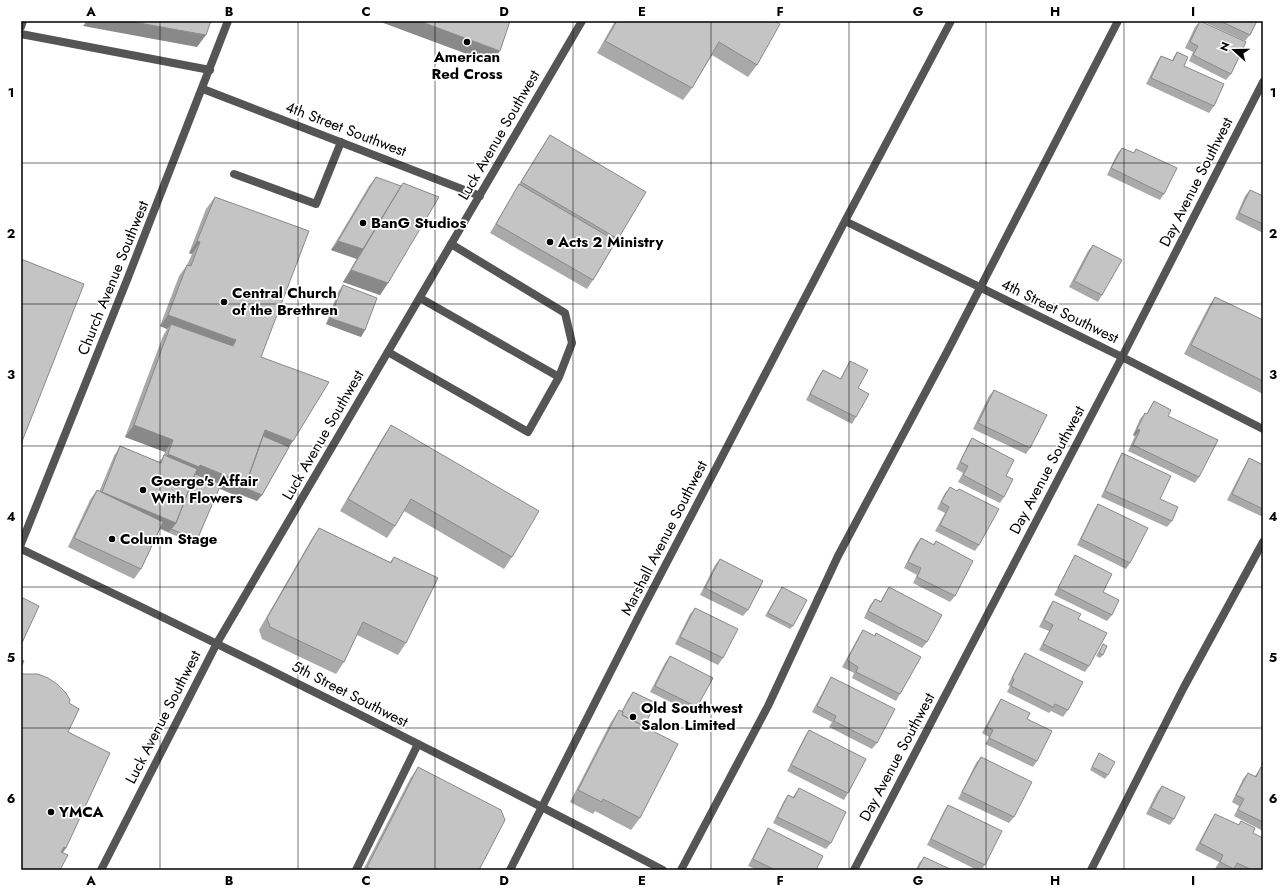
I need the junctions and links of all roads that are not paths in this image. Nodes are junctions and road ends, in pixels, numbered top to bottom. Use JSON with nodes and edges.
{"nodes":[{"id":1,"x":22,"y":21,"type":"edge"},
{"id":2,"x":228,"y":21,"type":"edge"},
{"id":3,"x":582,"y":21,"type":"edge"},
{"id":4,"x":951,"y":21,"type":"edge"},
{"id":5,"x":1118,"y":21,"type":"edge"},
{"id":6,"x":21,"y":27,"type":"edge"},
{"id":7,"x":21,"y":34,"type":"edge"},
{"id":8,"x":210,"y":70,"type":"junction"},
{"id":9,"x":1263,"y":82,"type":"edge"},
{"id":10,"x":203,"y":89,"type":"junction"},
{"id":11,"x":341,"y":142,"type":"junction"},
{"id":12,"x":234,"y":174,"type":"dead end"},
{"id":13,"x":480,"y":196,"type":"junction"},
{"id":14,"x":845,"y":221,"type":"junction"},
{"id":15,"x":451,"y":244,"type":"junction"},
{"id":16,"x":980,"y":288,"type":"junction"},
{"id":17,"x":420,"y":298,"type":"junction"},
{"id":18,"x":388,"y":352,"type":"junction"},
{"id":19,"x":1122,"y":357,"type":"junction"},
{"id":20,"x":559,"y":377,"type":"junction"},
{"id":21,"x":1263,"y":429,"type":"edge"},
{"id":22,"x":1263,"y":542,"type":"edge"},
{"id":23,"x":21,"y":544,"type":"edge"},
{"id":24,"x":21,"y":549,"type":"edge"},
{"id":25,"x":217,"y":643,"type":"junction"},
{"id":26,"x":418,"y":744,"type":"junction"},
{"id":27,"x":543,"y":807,"type":"junction"},
{"id":28,"x":101,"y":870,"type":"edge"},
{"id":29,"x":356,"y":870,"type":"edge"},
{"id":30,"x":510,"y":870,"type":"edge"},
{"id":31,"x":663,"y":870,"type":"edge"},
{"id":32,"x":681,"y":870,"type":"edge"},
{"id":33,"x":854,"y":870,"type":"edge"},
{"id":34,"x":1091,"y":870,"type":"edge"}],
"edges":[{"from":1,"to":6,"type":"street"},
{"from":2,"to":8,"type":"street","name":"Church Avenue Southwest"},
{"from":3,"to":13,"type":"street","name":"Luck Avenue Southwest"},
{"from":4,"to":14,"type":"street","name":"Marshall Avenue Southwest"},
{"from":5,"to":16,"type":"street"},
{"from":7,"to":8,"type":"street"},
{"from":8,"to":10,"type":"street","name":"Church Avenue Southwest"},
{"from":9,"to":19,"type":"street","name":"Day Avenue Southwest"},
{"from":10,"to":11,"type":"street","name":"4th Street Southwest"},
{"from":10,"to":23,"type":"street","name":"Church Avenue Southwest"},
{"from":11,"to":12,"type":"street"},
{"from":11,"to":13,"type":"street","name":"4th Street Southwest"},
{"from":13,"to":15,"type":"street","name":"Luck Avenue Southwest"},
{"from":14,"to":16,"type":"street","name":"4th Street Southwest"},
{"from":14,"to":27,"type":"street","name":"Marshall Avenue Southwest"},
{"from":15,"to":17,"type":"street","name":"Luck Avenue Southwest"},
{"from":15,"to":20,"type":"street"},
{"from":16,"to":19,"type":"street","name":"4th Street Southwest"},
{"from":16,"to":32,"type":"street"},
{"from":17,"to":18,"type":"street","name":"Luck Avenue Southwest"},
{"from":17,"to":20,"type":"street"},
{"from":18,"to":20,"type":"street"},
{"from":18,"to":25,"type":"street","name":"Luck Avenue Southwest"},
{"from":19,"to":21,"type":"street","name":"4th Street Southwest"},
{"from":19,"to":33,"type":"street","name":"Day Avenue Southwest"},
{"from":22,"to":34,"type":"street"},
{"from":24,"to":25,"type":"street","name":"5th Street Southwest"},
{"from":25,"to":26,"type":"street","name":"5th Street Southwest"},
{"from":25,"to":28,"type":"street","name":"Luck Avenue Southwest"},
{"from":26,"to":27,"type":"street","name":"5th Street Southwest"},
{"from":26,"to":29,"type":"street"},
{"from":27,"to":30,"type":"street","name":"Marshall Avenue Southwest"},
{"from":27,"to":31,"type":"street","name":"5th Street Southwest"}]}
